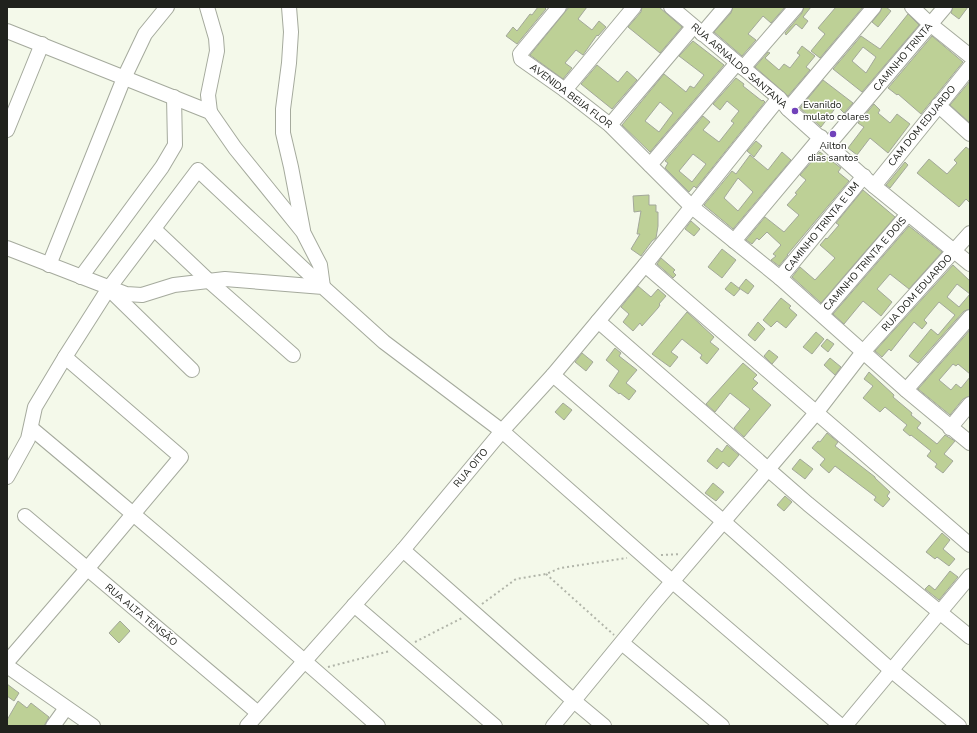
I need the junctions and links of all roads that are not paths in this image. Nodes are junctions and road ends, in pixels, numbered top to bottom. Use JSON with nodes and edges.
{"nodes":[{"id":1,"x":167,"y":7,"type":"edge"},
{"id":2,"x":207,"y":7,"type":"edge"},
{"id":3,"x":289,"y":7,"type":"edge"},
{"id":4,"x":557,"y":7,"type":"edge"},
{"id":5,"x":634,"y":7,"type":"edge"},
{"id":6,"x":671,"y":7,"type":"edge"},
{"id":7,"x":725,"y":7,"type":"edge"},
{"id":8,"x":796,"y":7,"type":"edge"},
{"id":9,"x":874,"y":7,"type":"edge"},
{"id":10,"x":912,"y":7,"type":"edge"},
{"id":11,"x":946,"y":7,"type":"edge"},
{"id":12,"x":930,"y":24,"type":"junction"},
{"id":13,"x":698,"y":30,"type":"junction"},
{"id":14,"x":7,"y":31,"type":"edge"},
{"id":15,"x":42,"y":44,"type":"junction"},
{"id":16,"x":970,"y":56,"type":"edge"},
{"id":17,"x":740,"y":65,"type":"junction"},
{"id":18,"x":970,"y":67,"type":"edge"},
{"id":19,"x":124,"y":78,"type":"junction"},
{"id":20,"x":565,"y":90,"type":"junction"},
{"id":21,"x":174,"y":97,"type":"junction"},
{"id":22,"x":784,"y":103,"type":"junction"},
{"id":23,"x":938,"y":105,"type":"junction"},
{"id":24,"x":210,"y":112,"type":"junction"},
{"id":25,"x":610,"y":125,"type":"junction"},
{"id":26,"x":7,"y":130,"type":"edge"},
{"id":27,"x":970,"y":134,"type":"edge"},
{"id":28,"x":825,"y":140,"type":"junction"},
{"id":29,"x":650,"y":165,"type":"junction"},
{"id":30,"x":864,"y":176,"type":"junction"},
{"id":31,"x":874,"y":186,"type":"junction"},
{"id":32,"x":692,"y":207,"type":"junction"},
{"id":33,"x":908,"y":214,"type":"junction"},
{"id":34,"x":154,"y":229,"type":"junction"},
{"id":35,"x":303,"y":232,"type":"junction"},
{"id":36,"x":970,"y":233,"type":"edge"},
{"id":37,"x":734,"y":241,"type":"junction"},
{"id":38,"x":7,"y":248,"type":"edge"},
{"id":39,"x":954,"y":250,"type":"junction"},
{"id":40,"x":970,"y":264,"type":"edge"},
{"id":41,"x":49,"y":265,"type":"junction"},
{"id":42,"x":645,"y":265,"type":"junction"},
{"id":43,"x":81,"y":277,"type":"junction"},
{"id":44,"x":780,"y":278,"type":"junction"},
{"id":45,"x":209,"y":281,"type":"junction"},
{"id":46,"x":323,"y":287,"type":"junction"},
{"id":47,"x":109,"y":288,"type":"junction"},
{"id":48,"x":822,"y":314,"type":"junction"},
{"id":49,"x":970,"y":317,"type":"edge"},
{"id":50,"x":598,"y":321,"type":"junction"},
{"id":51,"x":863,"y":352,"type":"junction"},
{"id":52,"x":293,"y":355,"type":"dead end"},
{"id":53,"x":64,"y":358,"type":"junction"},
{"id":54,"x":192,"y":370,"type":"dead end"},
{"id":55,"x":553,"y":375,"type":"junction"},
{"id":56,"x":906,"y":390,"type":"junction"},
{"id":57,"x":970,"y":404,"type":"edge"},
{"id":58,"x":816,"y":413,"type":"junction"},
{"id":59,"x":31,"y":428,"type":"junction"},
{"id":60,"x":950,"y":428,"type":"junction"},
{"id":61,"x":502,"y":431,"type":"junction"},
{"id":62,"x":970,"y":443,"type":"edge"},
{"id":63,"x":768,"y":469,"type":"junction"},
{"id":64,"x":7,"y":477,"type":"edge"},
{"id":65,"x":133,"y":514,"type":"junction"},
{"id":66,"x":25,"y":516,"type":"dead end"},
{"id":67,"x":724,"y":522,"type":"junction"},
{"id":68,"x":970,"y":545,"type":"edge"},
{"id":69,"x":403,"y":550,"type":"junction"},
{"id":70,"x":87,"y":569,"type":"junction"},
{"id":71,"x":970,"y":576,"type":"edge"},
{"id":72,"x":673,"y":582,"type":"junction"},
{"id":73,"x":354,"y":605,"type":"junction"},
{"id":74,"x":939,"y":612,"type":"junction"},
{"id":75,"x":970,"y":637,"type":"edge"},
{"id":76,"x":622,"y":643,"type":"junction"},
{"id":77,"x":305,"y":661,"type":"junction"},
{"id":78,"x":7,"y":662,"type":"edge"},
{"id":79,"x":7,"y":666,"type":"edge"},
{"id":80,"x":891,"y":670,"type":"junction"},
{"id":81,"x":574,"y":701,"type":"junction"},
{"id":82,"x":66,"y":708,"type":"junction"},
{"id":83,"x":258,"y":713,"type":"junction"},
{"id":84,"x":53,"y":726,"type":"edge"},
{"id":85,"x":93,"y":726,"type":"edge"},
{"id":86,"x":247,"y":726,"type":"edge"},
{"id":87,"x":378,"y":726,"type":"edge"},
{"id":88,"x":495,"y":726,"type":"edge"},
{"id":89,"x":553,"y":726,"type":"edge"},
{"id":90,"x":604,"y":726,"type":"edge"},
{"id":91,"x":722,"y":726,"type":"edge"},
{"id":92,"x":841,"y":726,"type":"edge"},
{"id":93,"x":845,"y":726,"type":"edge"},
{"id":94,"x":959,"y":726,"type":"edge"}],
"edges":[{"from":1,"to":19,"type":"street"},
{"from":2,"to":24,"type":"street"},
{"from":3,"to":35,"type":"street"},
{"from":4,"to":20,"type":"street","name":"AVENIDA BEIJA FLOR"},
{"from":5,"to":20,"type":"street"},
{"from":6,"to":13,"type":"street","name":"RUA ARNALDO SANTANA"},
{"from":7,"to":13,"type":"street"},
{"from":8,"to":17,"type":"street"},
{"from":9,"to":22,"type":"street","name":"RUA OITO"},
{"from":10,"to":12,"type":"street"},
{"from":11,"to":12,"type":"street","name":"CAMINHO TRINTA"},
{"from":12,"to":16,"type":"street"},
{"from":12,"to":28,"type":"street","name":"CAMINHO TRINTA"},
{"from":13,"to":17,"type":"street","name":"RUA ARNALDO SANTANA"},
{"from":13,"to":25,"type":"street"},
{"from":14,"to":15,"type":"street"},
{"from":15,"to":19,"type":"street"},
{"from":15,"to":26,"type":"street"},
{"from":17,"to":22,"type":"street","name":"RUA ARNALDO SANTANA"},
{"from":17,"to":29,"type":"street"},
{"from":18,"to":23,"type":"street","name":"CAM DOM EDUARDO"},
{"from":19,"to":21,"type":"street"},
{"from":19,"to":41,"type":"street"},
{"from":20,"to":25,"type":"street","name":"AVENIDA BEIJA FLOR"},
{"from":21,"to":24,"type":"street"},
{"from":21,"to":43,"type":"street"},
{"from":22,"to":28,"type":"street","name":"RUA ARNALDO SANTANA"},
{"from":22,"to":32,"type":"street","name":"RUA OITO"},
{"from":23,"to":27,"type":"street"},
{"from":23,"to":31,"type":"street","name":"CAM DOM EDUARDO"},
{"from":24,"to":35,"type":"street"},
{"from":25,"to":29,"type":"street","name":"AVENIDA BEIJA FLOR"},
{"from":28,"to":30,"type":"street","name":"RUA ARNALDO SANTANA"},
{"from":28,"to":37,"type":"street","name":"CAMINHO TRINTA"},
{"from":29,"to":32,"type":"street","name":"AVENIDA BEIJA FLOR"},
{"from":30,"to":31,"type":"street","name":"RUA ARNALDO SANTANA"},
{"from":30,"to":44,"type":"street","name":"CAMINHO TRINTA E UM"},
{"from":31,"to":33,"type":"street","name":"RUA ARNALDO SANTANA"},
{"from":32,"to":37,"type":"street","name":"AVENIDA BEIJA FLOR"},
{"from":32,"to":42,"type":"street","name":"RUA OITO"},
{"from":33,"to":39,"type":"street","name":"RUA ARNALDO SANTANA"},
{"from":33,"to":48,"type":"street","name":"CAMINHO TRINTA E DOIS"},
{"from":34,"to":45,"type":"street"},
{"from":34,"to":46,"type":"street"},
{"from":34,"to":47,"type":"street"},
{"from":35,"to":46,"type":"street"},
{"from":36,"to":39,"type":"street","name":"RUA DOM EDUARDO"},
{"from":37,"to":44,"type":"street","name":"AVENIDA BEIJA FLOR"},
{"from":38,"to":41,"type":"street"},
{"from":39,"to":40,"type":"street","name":"RUA ARNALDO SANTANA"},
{"from":39,"to":51,"type":"street","name":"RUA DOM EDUARDO"},
{"from":41,"to":43,"type":"street"},
{"from":42,"to":50,"type":"street","name":"RUA OITO"},
{"from":42,"to":58,"type":"street"},
{"from":43,"to":47,"type":"street"},
{"from":44,"to":48,"type":"street","name":"AVENIDA BEIJA FLOR"},
{"from":45,"to":46,"type":"street"},
{"from":45,"to":47,"type":"street"},
{"from":45,"to":52,"type":"street"},
{"from":46,"to":61,"type":"street"},
{"from":47,"to":53,"type":"street"},
{"from":47,"to":54,"type":"street"},
{"from":48,"to":51,"type":"street","name":"AVENIDA BEIJA FLOR"},
{"from":49,"to":56,"type":"street"},
{"from":50,"to":55,"type":"street","name":"RUA OITO"},
{"from":50,"to":63,"type":"street"},
{"from":51,"to":56,"type":"street","name":"AVENIDA BEIJA FLOR"},
{"from":51,"to":58,"type":"street","name":"RUA DOM EDUARDO"},
{"from":53,"to":59,"type":"street"},
{"from":53,"to":65,"type":"street"},
{"from":55,"to":61,"type":"street","name":"RUA OITO"},
{"from":55,"to":67,"type":"street"},
{"from":56,"to":60,"type":"street","name":"AVENIDA BEIJA FLOR"},
{"from":57,"to":60,"type":"street"},
{"from":58,"to":63,"type":"street","name":"RUA DOM EDUARDO"},
{"from":58,"to":68,"type":"street"},
{"from":59,"to":64,"type":"street"},
{"from":59,"to":65,"type":"street"},
{"from":60,"to":62,"type":"street","name":"AVENIDA BEIJA FLOR"},
{"from":61,"to":69,"type":"street","name":"RUA OITO"},
{"from":61,"to":72,"type":"street"},
{"from":63,"to":67,"type":"street","name":"RUA DOM EDUARDO"},
{"from":63,"to":74,"type":"street"},
{"from":65,"to":70,"type":"street"},
{"from":65,"to":77,"type":"street"},
{"from":66,"to":70,"type":"street","name":"RUA ALTA TENSÃO"},
{"from":67,"to":72,"type":"street","name":"RUA DOM EDUARDO"},
{"from":67,"to":80,"type":"street"},
{"from":69,"to":73,"type":"street","name":"RUA OITO"},
{"from":69,"to":81,"type":"street"},
{"from":70,"to":78,"type":"street"},
{"from":70,"to":83,"type":"street","name":"RUA ALTA TENSÃO"},
{"from":71,"to":74,"type":"street"},
{"from":72,"to":76,"type":"street","name":"RUA DOM EDUARDO"},
{"from":72,"to":92,"type":"street"},
{"from":73,"to":77,"type":"street","name":"RUA OITO"},
{"from":73,"to":88,"type":"street"},
{"from":74,"to":75,"type":"street"},
{"from":74,"to":80,"type":"street"},
{"from":76,"to":81,"type":"street","name":"RUA DOM EDUARDO"},
{"from":76,"to":91,"type":"street"},
{"from":77,"to":83,"type":"street","name":"RUA OITO"},
{"from":77,"to":87,"type":"street"},
{"from":79,"to":82,"type":"street"},
{"from":80,"to":93,"type":"street"},
{"from":80,"to":94,"type":"street"},
{"from":81,"to":89,"type":"street","name":"RUA DOM EDUARDO"},
{"from":81,"to":90,"type":"street"},
{"from":82,"to":84,"type":"street"},
{"from":82,"to":85,"type":"street"},
{"from":83,"to":86,"type":"street","name":"RUA OITO"}]}
